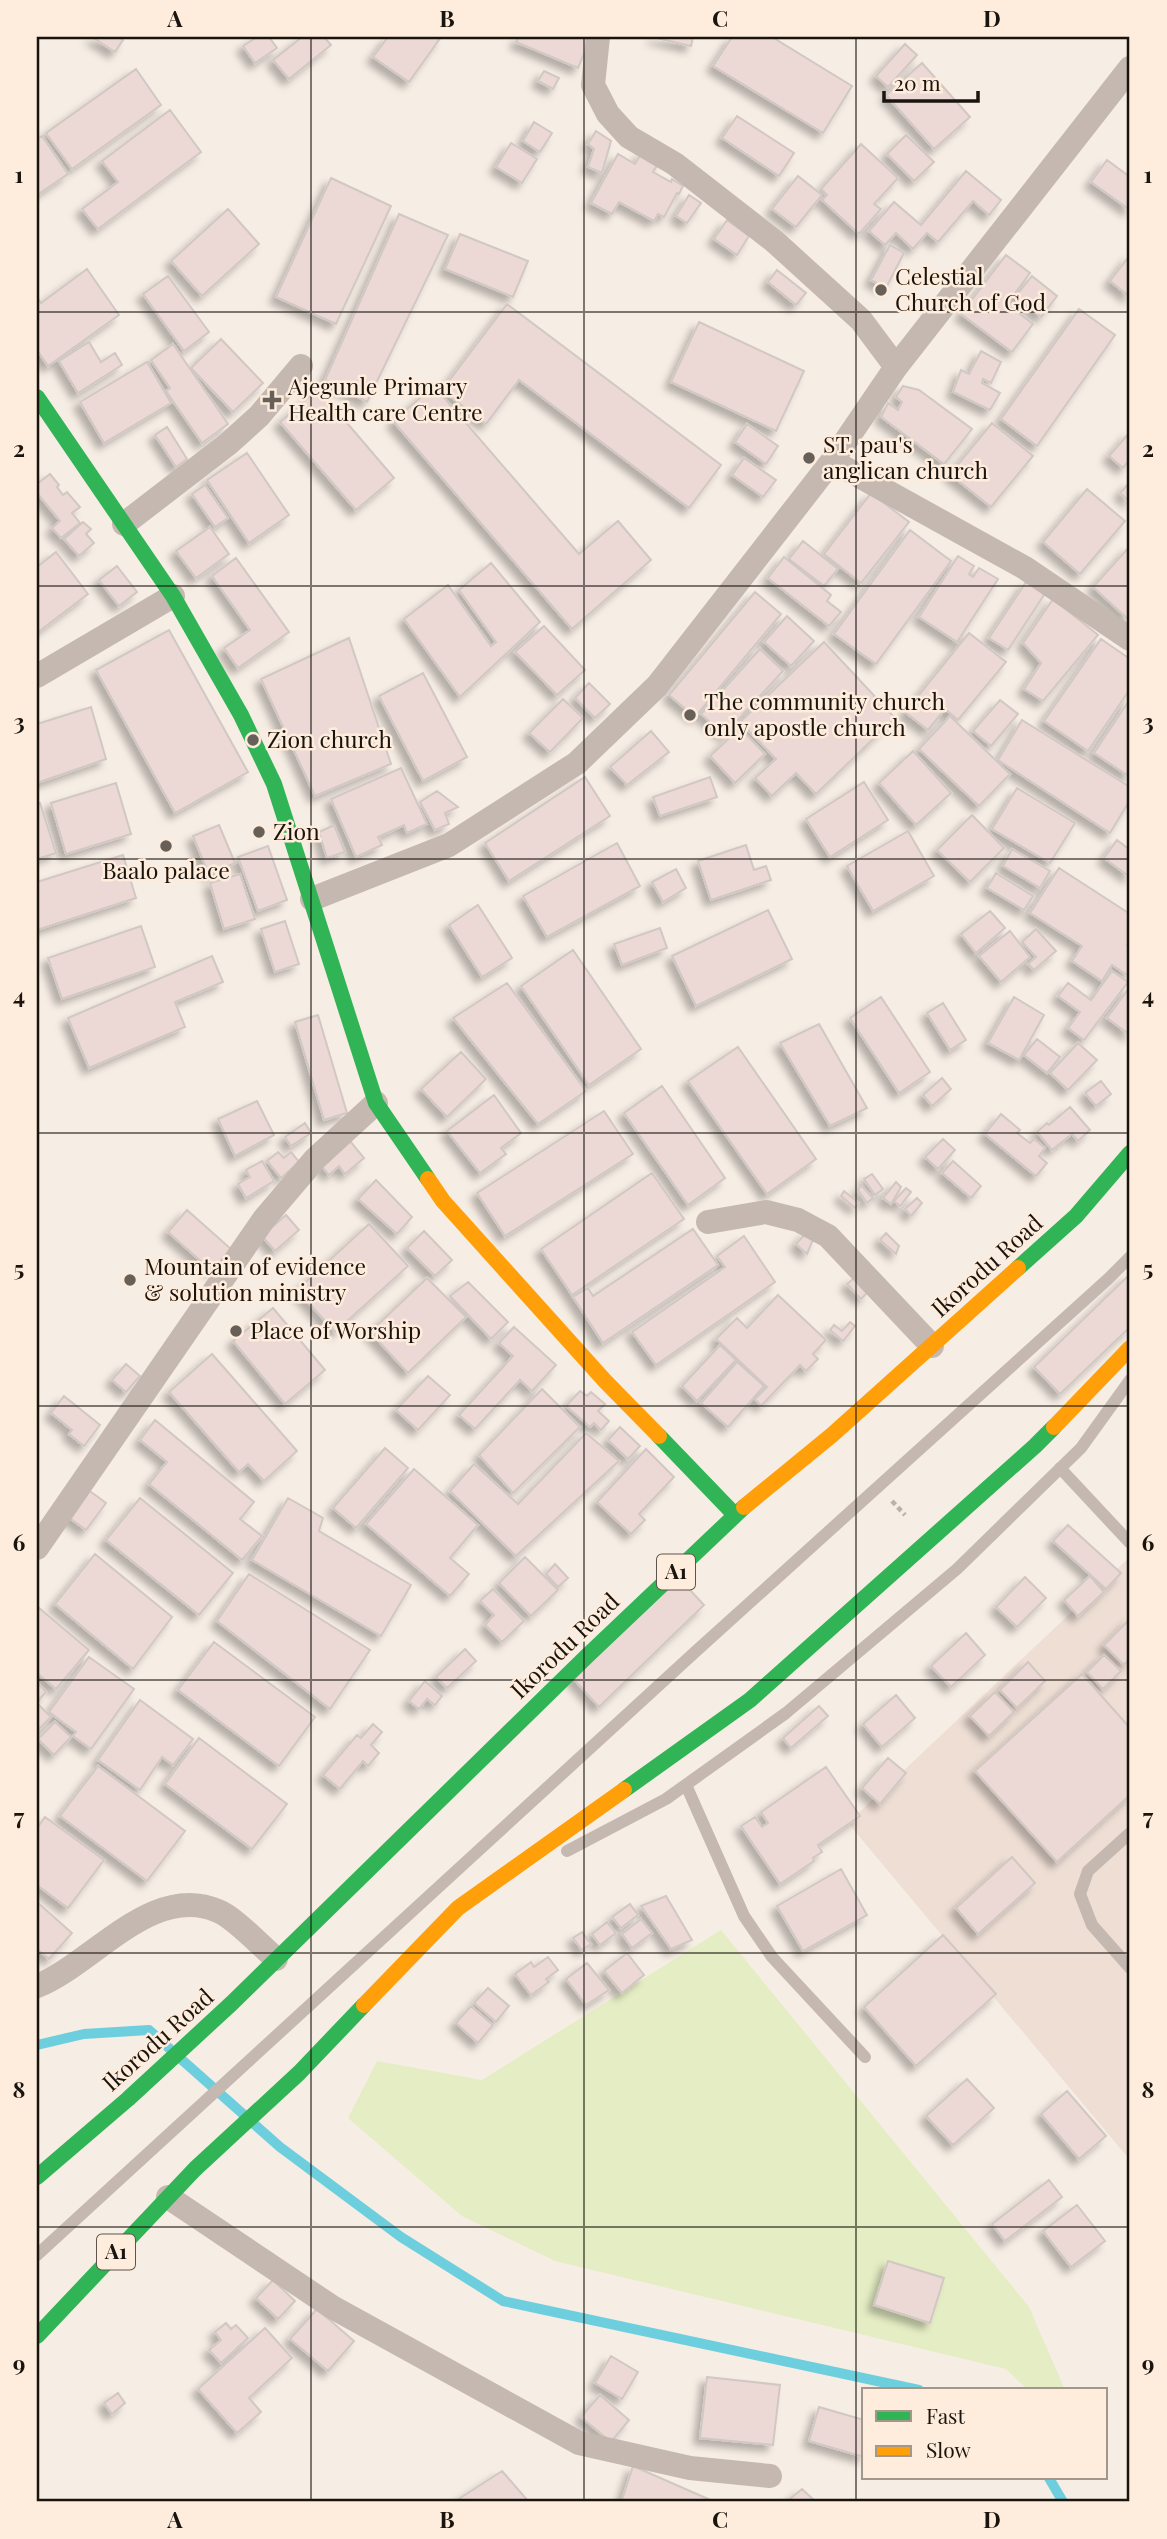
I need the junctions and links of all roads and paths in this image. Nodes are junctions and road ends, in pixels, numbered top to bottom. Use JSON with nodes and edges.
{"nodes":[{"id":1,"x":598,"y":37,"type":"edge"},
{"id":2,"x":1130,"y":68,"type":"edge"},
{"id":3,"x":301,"y":366,"type":"dead end"},
{"id":4,"x":896,"y":367,"type":"junction"},
{"id":5,"x":37,"y":397,"type":"edge"},
{"id":6,"x":832,"y":460,"type":"junction"},
{"id":7,"x":124,"y":524,"type":"junction"},
{"id":8,"x":173,"y":596,"type":"junction"},
{"id":9,"x":1130,"y":639,"type":"edge"},
{"id":10,"x":37,"y":676,"type":"edge"},
{"id":11,"x":312,"y":899,"type":"junction"},
{"id":12,"x":376,"y":1103,"type":"junction"},
{"id":13,"x":1130,"y":1153,"type":"edge"},
{"id":14,"x":708,"y":1222,"type":"dead end"},
{"id":15,"x":1130,"y":1257,"type":"edge"},
{"id":16,"x":932,"y":1346,"type":"junction"},
{"id":17,"x":1130,"y":1348,"type":"edge"},
{"id":18,"x":1130,"y":1380,"type":"edge"},
{"id":19,"x":1060,"y":1468,"type":"junction"},
{"id":20,"x":735,"y":1516,"type":"junction"},
{"id":21,"x":1130,"y":1543,"type":"edge"},
{"id":22,"x":37,"y":1548,"type":"edge"},
{"id":23,"x":686,"y":1786,"type":"junction"},
{"id":24,"x":1130,"y":1833,"type":"edge"},
{"id":25,"x":556,"y":1857,"type":"dead end"},
{"id":26,"x":544,"y":1863,"type":"dead end"},
{"id":27,"x":458,"y":1908,"type":"junction"},
{"id":28,"x":276,"y":1959,"type":"junction"},
{"id":29,"x":1130,"y":1968,"type":"edge"},
{"id":30,"x":37,"y":1986,"type":"edge"},
{"id":31,"x":865,"y":2057,"type":"dead end"},
{"id":32,"x":37,"y":2177,"type":"edge"},
{"id":33,"x":168,"y":2197,"type":"junction"},
{"id":34,"x":37,"y":2255,"type":"edge"},
{"id":35,"x":37,"y":2336,"type":"edge"},
{"id":36,"x":770,"y":2476,"type":"dead end"}],
"edges":[{"from":1,"to":4,"type":"street"},
{"from":2,"to":4,"type":"street"},
{"from":3,"to":7,"type":"street"},
{"from":4,"to":6,"type":"street"},
{"from":5,"to":7,"type":"main road"},
{"from":6,"to":9,"type":"street"},
{"from":6,"to":11,"type":"street"},
{"from":7,"to":8,"type":"main road"},
{"from":8,"to":10,"type":"street"},
{"from":8,"to":11,"type":"main road"},
{"from":11,"to":12,"type":"main road"},
{"from":12,"to":20,"type":"main road"},
{"from":12,"to":22,"type":"street"},
{"from":13,"to":16,"type":"main road","name":"Ikorodu Road","number":"A1"},
{"from":14,"to":16,"type":"street"},
{"from":15,"to":34,"type":"lane"},
{"from":16,"to":20,"type":"main road","name":"Ikorodu Road","number":"A1"},
{"from":17,"to":27,"type":"main road","number":"A1"},
{"from":18,"to":19,"type":"lane"},
{"from":19,"to":21,"type":"lane"},
{"from":19,"to":23,"type":"lane"},
{"from":20,"to":28,"type":"main road","name":"Ikorodu Road","number":"A1"},
{"from":23,"to":25,"type":"lane"},
{"from":23,"to":31,"type":"lane"},
{"from":24,"to":29,"type":"lane"},
{"from":26,"to":27,"type":"lane"},
{"from":27,"to":33,"type":"main road","number":"A1"},
{"from":28,"to":30,"type":"street"},
{"from":28,"to":32,"type":"main road","name":"Ikorodu Road","number":"A1"},
{"from":33,"to":35,"type":"main road","number":"A1"},
{"from":33,"to":36,"type":"street"}]}
